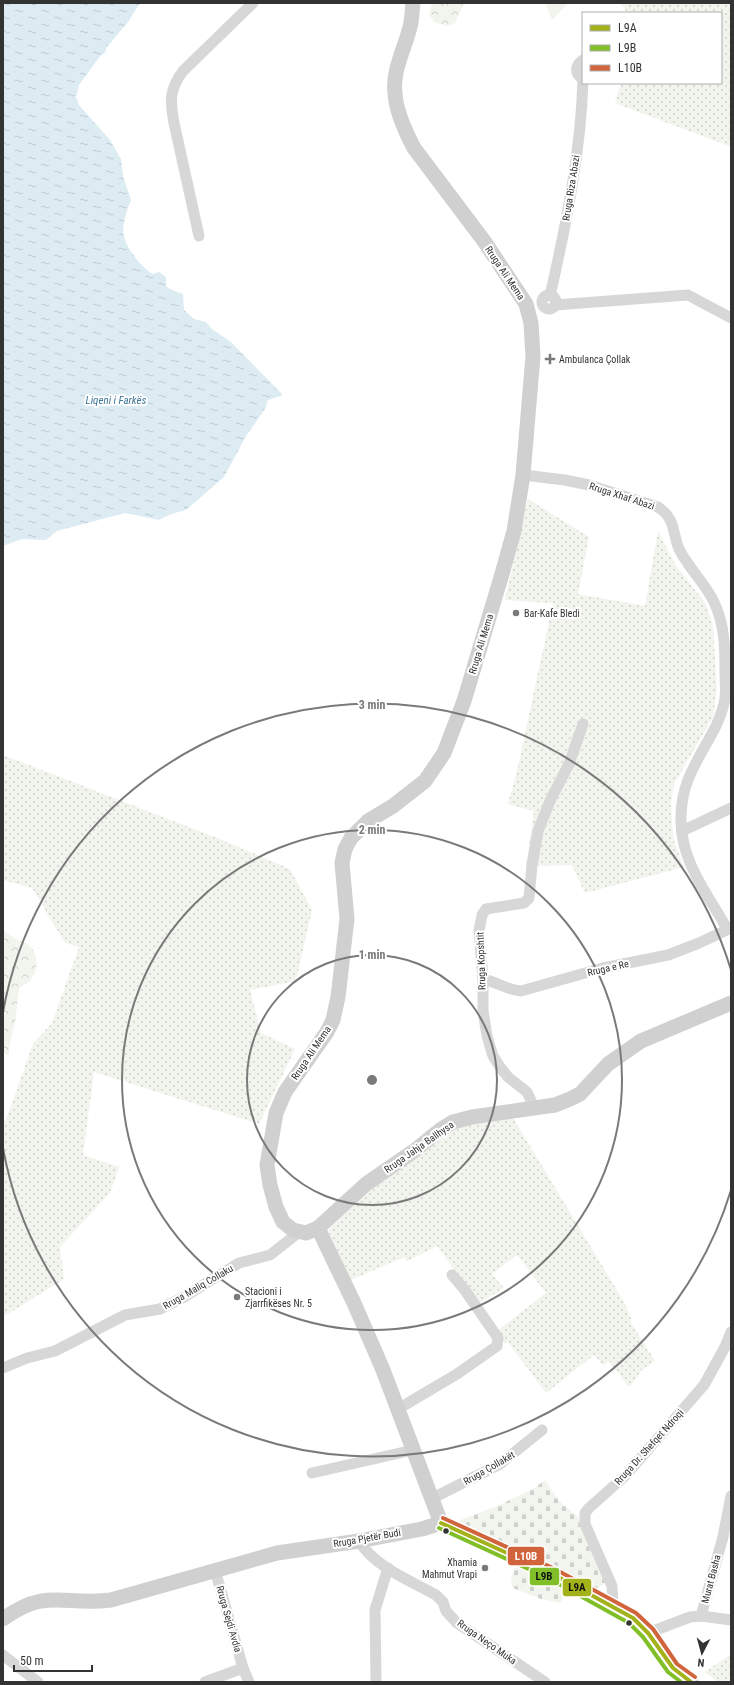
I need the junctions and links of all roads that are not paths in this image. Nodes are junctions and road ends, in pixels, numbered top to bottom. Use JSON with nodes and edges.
{"nodes":[{"id":1,"x":253,"y":3,"type":"edge"},
{"id":2,"x":413,"y":3,"type":"edge"},
{"id":3,"x":582,"y":61,"type":"edge"},
{"id":4,"x":582,"y":78,"type":"edge"},
{"id":5,"x":583,"y":84,"type":"edge"},
{"id":6,"x":199,"y":236,"type":"dead end"},
{"id":7,"x":553,"y":300,"type":"junction"},
{"id":8,"x":528,"y":312,"type":"junction"},
{"id":9,"x":731,"y":318,"type":"edge"},
{"id":10,"x":523,"y":475,"type":"junction"},
{"id":11,"x":583,"y":724,"type":"dead end"},
{"id":12,"x":731,"y":808,"type":"edge"},
{"id":13,"x":682,"y":831,"type":"junction"},
{"id":14,"x":729,"y":928,"type":"edge"},
{"id":15,"x":483,"y":979,"type":"junction"},
{"id":16,"x":731,"y":1003,"type":"edge"},
{"id":17,"x":534,"y":1107,"type":"junction"},
{"id":18,"x":318,"y":1228,"type":"junction"},
{"id":19,"x":298,"y":1232,"type":"junction"},
{"id":20,"x":452,"y":1275,"type":"dead end"},
{"id":21,"x":731,"y":1332,"type":"edge"},
{"id":22,"x":728,"y":1348,"type":"edge"},
{"id":23,"x":3,"y":1368,"type":"edge"},
{"id":24,"x":398,"y":1409,"type":"junction"},
{"id":25,"x":542,"y":1430,"type":"dead end"},
{"id":26,"x":413,"y":1450,"type":"junction"},
{"id":27,"x":312,"y":1473,"type":"dead end"},
{"id":28,"x":731,"y":1496,"type":"edge"},
{"id":29,"x":432,"y":1499,"type":"junction"},
{"id":30,"x":441,"y":1523,"type":"junction"},
{"id":31,"x":727,"y":1537,"type":"edge"},
{"id":32,"x":359,"y":1541,"type":"junction"},
{"id":33,"x":388,"y":1568,"type":"junction"},
{"id":34,"x":215,"y":1570,"type":"junction"},
{"id":35,"x":613,"y":1606,"type":"junction"},
{"id":36,"x":701,"y":1616,"type":"junction"},
{"id":37,"x":3,"y":1619,"type":"edge"},
{"id":38,"x":731,"y":1620,"type":"edge"},
{"id":39,"x":648,"y":1633,"type":"junction"},
{"id":40,"x":3,"y":1655,"type":"edge"},
{"id":41,"x":243,"y":1668,"type":"junction"},
{"id":42,"x":38,"y":1682,"type":"edge"},
{"id":43,"x":205,"y":1682,"type":"edge"},
{"id":44,"x":249,"y":1682,"type":"edge"},
{"id":45,"x":376,"y":1682,"type":"edge"},
{"id":46,"x":545,"y":1682,"type":"edge"},
{"id":47,"x":691,"y":1682,"type":"edge"}],
"edges":[{"from":1,"to":6,"type":"street"},
{"from":2,"to":8,"type":"main road","name":"Rruga Ali Mema"},
{"from":3,"to":4,"type":"street","name":"Rruga Riza Abazi"},
{"from":5,"to":7,"type":"street","name":"Rruga Riza Abazi"},
{"from":7,"to":8,"type":"street"},
{"from":7,"to":9,"type":"street"},
{"from":8,"to":10,"type":"main road","name":"Rruga Ali Mema"},
{"from":10,"to":13,"type":"street","name":"Rruga Xhaf Abazi"},
{"from":10,"to":19,"type":"main road","name":"Rruga Ali Mema"},
{"from":11,"to":15,"type":"street","name":"Rruga Kopshtit"},
{"from":12,"to":13,"type":"street"},
{"from":13,"to":14,"type":"street","name":"Rruga Xhaf Abazi"},
{"from":14,"to":15,"type":"street","name":"Rruga e Re"},
{"from":15,"to":17,"type":"street","name":"Rruga Kopshtit"},
{"from":16,"to":17,"type":"main road","name":"Rruga Jahja Ballhysa"},
{"from":17,"to":18,"type":"main road","name":"Rruga Jahja Ballhysa"},
{"from":18,"to":19,"type":"main road"},
{"from":18,"to":24,"type":"main road"},
{"from":19,"to":23,"type":"street","name":"Rruga Maliq Collaku"},
{"from":20,"to":24,"type":"street"},
{"from":21,"to":22,"type":"street","name":"Rruga Dr. Shefqet Ndroqi"},
{"from":22,"to":35,"type":"street","name":"Rruga Dr. Shefqet Ndroqi"},
{"from":24,"to":26,"type":"main road"},
{"from":25,"to":29,"type":"street","name":"Rruga Çollakët"},
{"from":26,"to":27,"type":"street"},
{"from":26,"to":29,"type":"main road"},
{"from":28,"to":31,"type":"street","name":"Murat Basha"},
{"from":29,"to":30,"type":"main road"},
{"from":30,"to":32,"type":"main road","name":"Rruga Pjetër Budi"},
{"from":30,"to":35,"type":"main road"},
{"from":31,"to":36,"type":"street","name":"Murat Basha"},
{"from":32,"to":33,"type":"street","name":"Rruga Neço Muka"},
{"from":32,"to":34,"type":"main road","name":"Rruga Pjetër Budi"},
{"from":33,"to":45,"type":"street"},
{"from":33,"to":46,"type":"street","name":"Rruga Neço Muka"},
{"from":34,"to":37,"type":"main road","name":"Rruga Pjetër Budi"},
{"from":34,"to":41,"type":"street","name":"Rruga Sejdi Avdia"},
{"from":35,"to":39,"type":"main road"},
{"from":36,"to":38,"type":"street"},
{"from":36,"to":39,"type":"street"},
{"from":39,"to":47,"type":"main road"},
{"from":40,"to":42,"type":"street"},
{"from":41,"to":43,"type":"street"},
{"from":41,"to":44,"type":"street","name":"Rruga Sejdi Avdia"}]}
